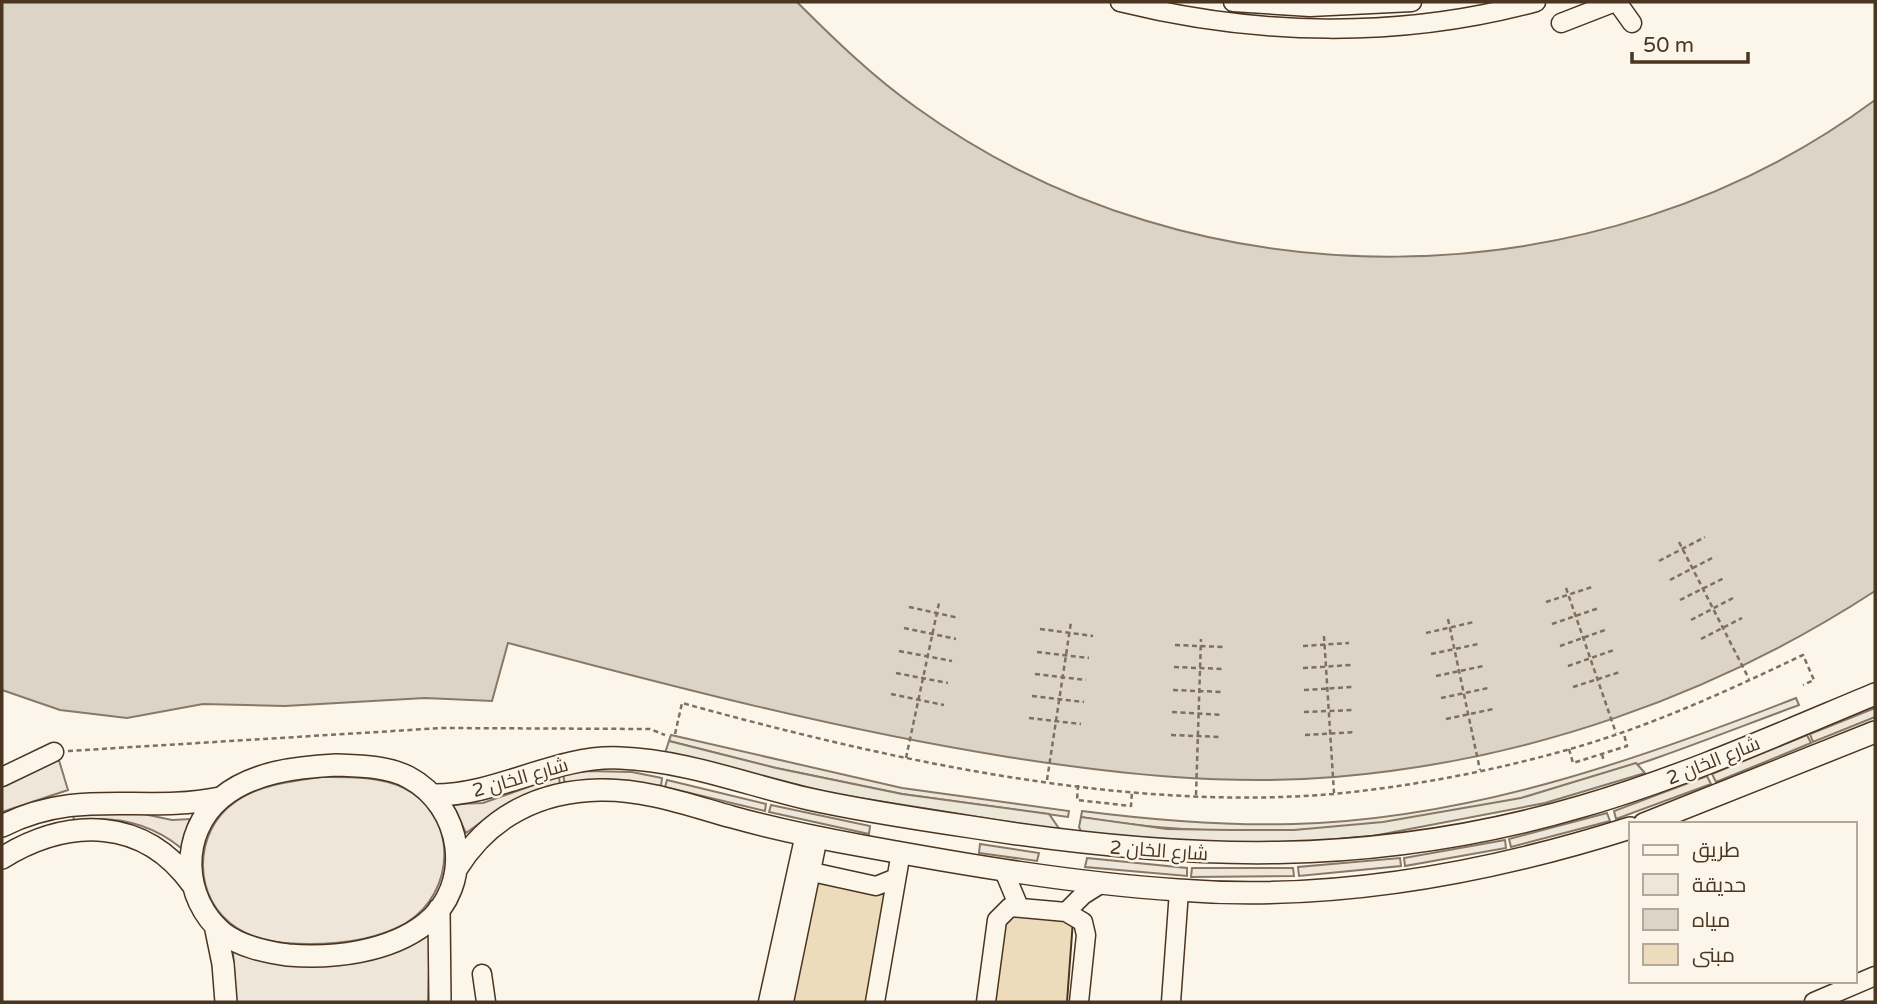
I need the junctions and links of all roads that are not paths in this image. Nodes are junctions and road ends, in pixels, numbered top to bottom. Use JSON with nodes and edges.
{"nodes":[{"id":1,"x":1233,"y":2,"type":"edge"},
{"id":2,"x":1412,"y":2,"type":"edge"},
{"id":3,"x":1536,"y":2,"type":"edge"},
{"id":4,"x":1616,"y":2,"type":"edge"},
{"id":5,"x":1128,"y":3,"type":"edge"},
{"id":6,"x":1310,"y":7,"type":"junction"},
{"id":7,"x":1561,"y":23,"type":"dead end"},
{"id":8,"x":1632,"y":23,"type":"dead end"},
{"id":9,"x":1351,"y":29,"type":"junction"},
{"id":10,"x":1875,"y":694,"type":"edge"},
{"id":11,"x":1875,"y":732,"type":"edge"},
{"id":12,"x":54,"y":752,"type":"road end"},
{"id":13,"x":2,"y":777,"type":"edge"},
{"id":14,"x":432,"y":795,"type":"junction"},
{"id":15,"x":220,"y":798,"type":"junction"},
{"id":16,"x":1649,"y":822,"type":"edge"},
{"id":17,"x":2,"y":826,"type":"edge"},
{"id":18,"x":1629,"y":828,"type":"edge"},
{"id":19,"x":812,"y":836,"type":"junction"},
{"id":20,"x":901,"y":852,"type":"junction"},
{"id":21,"x":2,"y":858,"type":"edge"},
{"id":22,"x":457,"y":868,"type":"junction"},
{"id":23,"x":1004,"y":870,"type":"junction"},
{"id":24,"x":812,"y":872,"type":"junction"},
{"id":25,"x":896,"y":878,"type":"junction"},
{"id":26,"x":1102,"y":883,"type":"junction"},
{"id":27,"x":192,"y":884,"type":"junction"},
{"id":28,"x":1179,"y":891,"type":"junction"},
{"id":29,"x":1019,"y":907,"type":"junction"},
{"id":30,"x":439,"y":909,"type":"junction"},
{"id":31,"x":1066,"y":912,"type":"junction"},
{"id":32,"x":215,"y":925,"type":"junction"},
{"id":33,"x":440,"y":970,"type":"junction"},
{"id":34,"x":482,"y":974,"type":"dead end"},
{"id":35,"x":1875,"y":976,"type":"edge"},
{"id":36,"x":226,"y":1002,"type":"edge"},
{"id":37,"x":440,"y":1002,"type":"edge"},
{"id":38,"x":447,"y":1002,"type":"edge"},
{"id":39,"x":486,"y":1002,"type":"edge"},
{"id":40,"x":768,"y":1002,"type":"edge"},
{"id":41,"x":784,"y":1002,"type":"edge"},
{"id":42,"x":876,"y":1002,"type":"edge"},
{"id":43,"x":986,"y":1002,"type":"edge"},
{"id":44,"x":1079,"y":1002,"type":"edge"},
{"id":45,"x":1171,"y":1002,"type":"edge"},
{"id":46,"x":1814,"y":1002,"type":"edge"}],
"edges":[{"from":1,"to":6,"type":"street"},
{"from":2,"to":6,"type":"street"},
{"from":3,"to":9,"type":"street"},
{"from":4,"to":7,"type":"street"},
{"from":4,"to":8,"type":"street"},
{"from":5,"to":9,"type":"street"},
{"from":6,"to":9,"type":"street"},
{"from":10,"to":14,"type":"main road","name":"شارع الخان 2"},
{"from":11,"to":16,"type":"main road","name":"شارع الخان 2"},
{"from":12,"to":13,"type":"street"},
{"from":14,"to":15,"type":"main road"},
{"from":14,"to":22,"type":"main road"},
{"from":15,"to":17,"type":"main road"},
{"from":15,"to":27,"type":"main road"},
{"from":18,"to":28,"type":"main road","name":"شارع الخان 2"},
{"from":19,"to":20,"type":"main road","name":"شارع الخان 2"},
{"from":19,"to":22,"type":"main road","name":"شارع الخان 2"},
{"from":19,"to":24,"type":"street"},
{"from":19,"to":40,"type":"street"},
{"from":20,"to":23,"type":"main road","name":"شارع الخان 2"},
{"from":20,"to":25,"type":"street"},
{"from":21,"to":27,"type":"main road"},
{"from":22,"to":30,"type":"main road"},
{"from":23,"to":26,"type":"main road","name":"شارع الخان 2"},
{"from":23,"to":29,"type":"street"},
{"from":24,"to":25,"type":"street"},
{"from":24,"to":41,"type":"street"},
{"from":25,"to":42,"type":"street"},
{"from":26,"to":28,"type":"main road","name":"شارع الخان 2"},
{"from":26,"to":31,"type":"street"},
{"from":27,"to":32,"type":"main road"},
{"from":28,"to":45,"type":"street"},
{"from":29,"to":31,"type":"street"},
{"from":29,"to":43,"type":"street"},
{"from":30,"to":32,"type":"main road"},
{"from":30,"to":33,"type":"main road"},
{"from":31,"to":44,"type":"street"},
{"from":32,"to":36,"type":"main road"},
{"from":33,"to":37,"type":"main road"},
{"from":33,"to":38,"type":"main road"},
{"from":34,"to":39,"type":"street"},
{"from":35,"to":46,"type":"street"}]}
